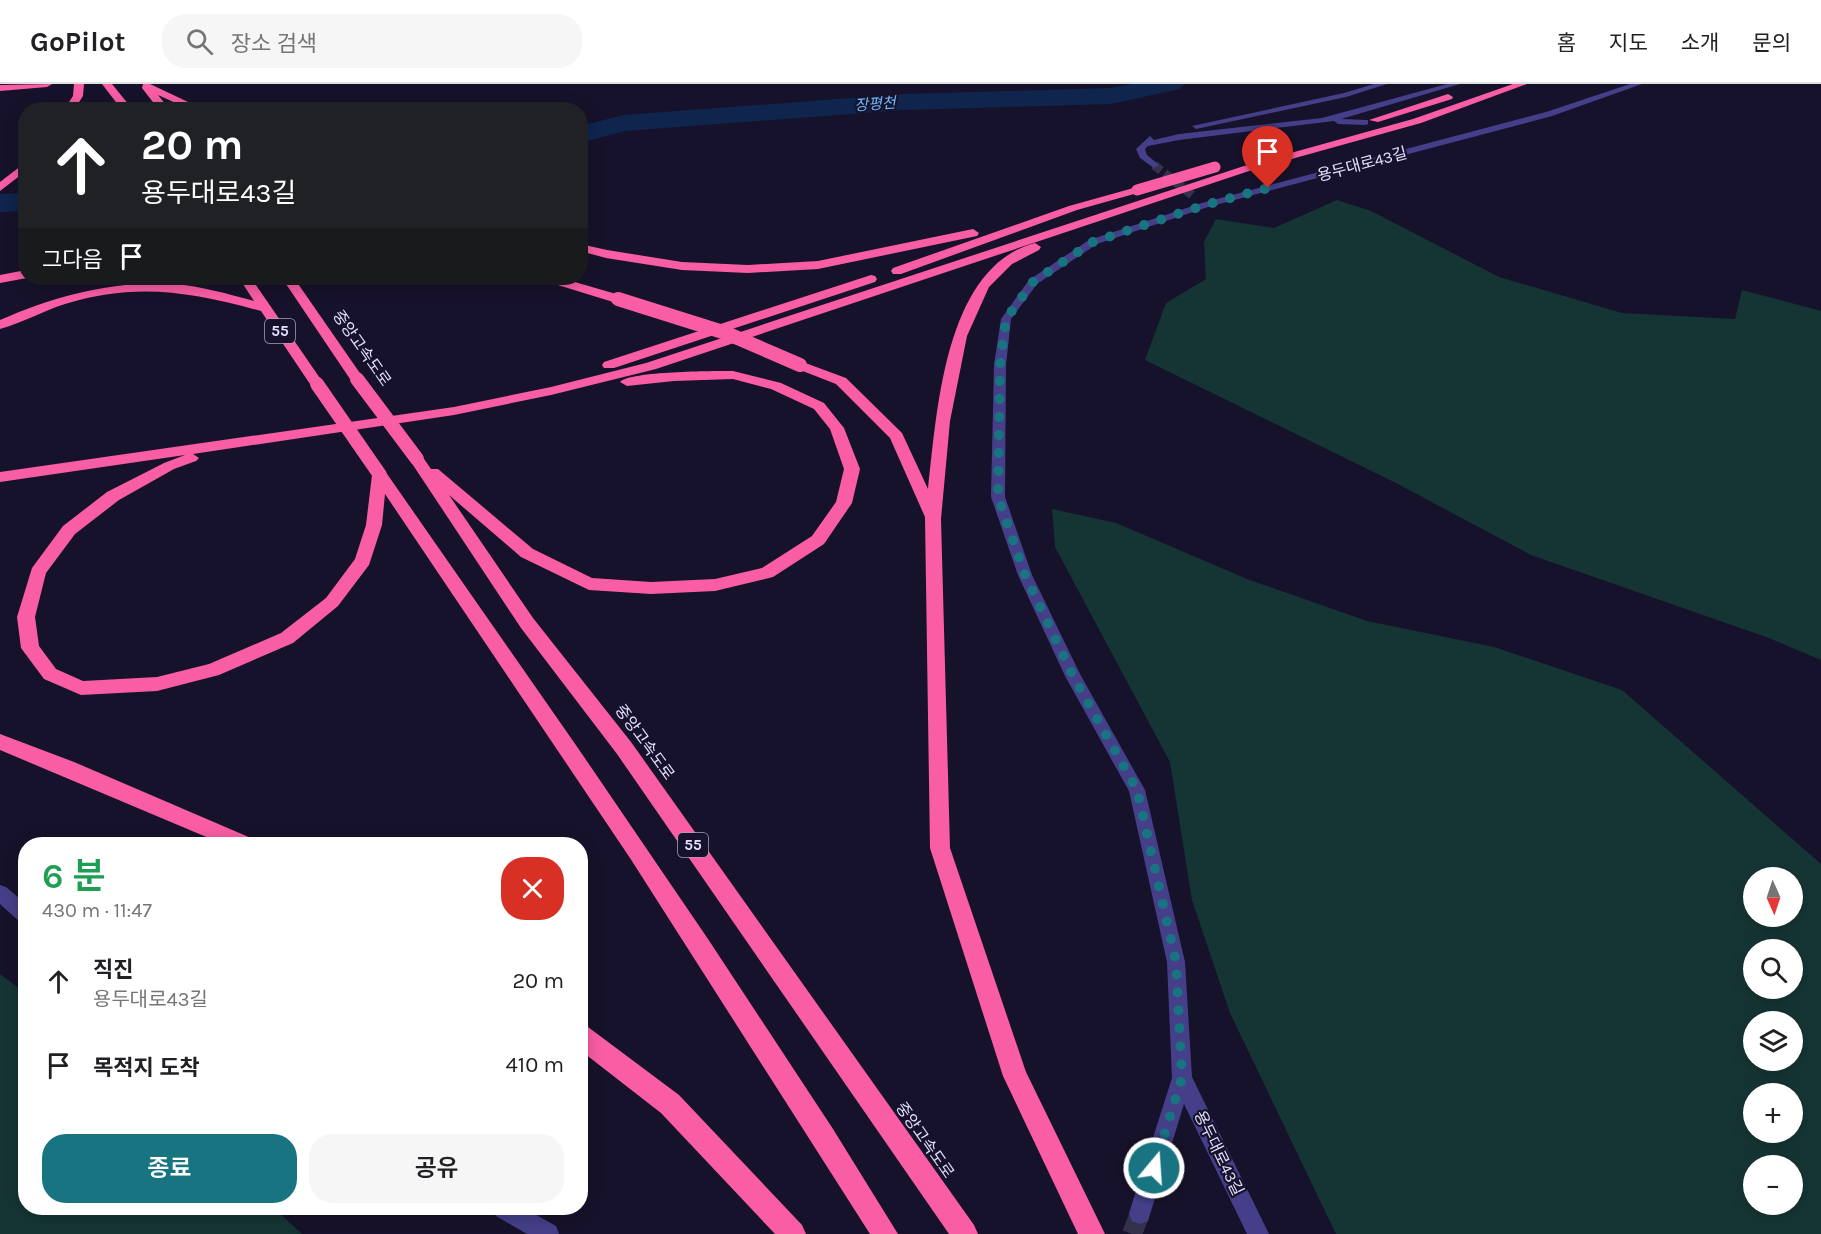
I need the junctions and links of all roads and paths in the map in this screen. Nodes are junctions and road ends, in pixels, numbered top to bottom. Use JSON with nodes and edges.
{"nodes":[{"id":1,"x":47,"y":84,"type":"edge"},
{"id":2,"x":79,"y":84,"type":"edge"},
{"id":3,"x":107,"y":84,"type":"edge"},
{"id":4,"x":1383,"y":84,"type":"edge"},
{"id":5,"x":1456,"y":84,"type":"edge"},
{"id":6,"x":1522,"y":84,"type":"edge"},
{"id":7,"x":1638,"y":84,"type":"edge"},
{"id":8,"x":145,"y":85,"type":"edge"},
{"id":9,"x":0,"y":88,"type":"edge"},
{"id":10,"x":1466,"y":91,"type":"dead end"},
{"id":11,"x":74,"y":102,"type":"edge"},
{"id":12,"x":121,"y":102,"type":"edge"},
{"id":13,"x":159,"y":102,"type":"edge"},
{"id":14,"x":182,"y":102,"type":"edge"},
{"id":15,"x":1323,"y":121,"type":"junction"},
{"id":16,"x":1365,"y":122,"type":"junction"},
{"id":17,"x":1333,"y":132,"type":"dead end"},
{"id":18,"x":1301,"y":141,"type":"dead end"},
{"id":19,"x":1144,"y":144,"type":"junction"},
{"id":20,"x":1154,"y":165,"type":"tunnel mouth"},
{"id":21,"x":18,"y":172,"type":"edge"},
{"id":22,"x":0,"y":188,"type":"edge"},
{"id":23,"x":1192,"y":195,"type":"tunnel mouth"},
{"id":24,"x":1205,"y":205,"type":"junction"},
{"id":25,"x":1073,"y":208,"type":"junction"},
{"id":26,"x":1092,"y":218,"type":"junction"},
{"id":27,"x":588,"y":249,"type":"edge"},
{"id":28,"x":18,"y":276,"type":"edge"},
{"id":29,"x":0,"y":279,"type":"edge"},
{"id":30,"x":249,"y":285,"type":"edge"},
{"id":31,"x":293,"y":285,"type":"edge"},
{"id":32,"x":572,"y":285,"type":"edge"},
{"id":33,"x":264,"y":308,"type":"junction"},
{"id":34,"x":0,"y":325,"type":"edge"},
{"id":35,"x":551,"y":391,"type":"junction"},
{"id":36,"x":219,"y":447,"type":"junction"},
{"id":37,"x":417,"y":459,"type":"junction"},
{"id":38,"x":0,"y":466,"type":"edge"},
{"id":39,"x":380,"y":475,"type":"junction"},
{"id":40,"x":0,"y":477,"type":"edge"},
{"id":41,"x":933,"y":519,"type":"junction"},
{"id":42,"x":0,"y":742,"type":"edge"},
{"id":43,"x":228,"y":837,"type":"edge"},
{"id":44,"x":0,"y":893,"type":"edge"},
{"id":45,"x":18,"y":909,"type":"edge"},
{"id":46,"x":588,"y":1041,"type":"edge"},
{"id":47,"x":1182,"y":1078,"type":"junction"},
{"id":48,"x":1140,"y":1213,"type":"tunnel mouth"},
{"id":49,"x":516,"y":1215,"type":"edge"},
{"id":50,"x":548,"y":1234,"type":"edge"},
{"id":51,"x":793,"y":1234,"type":"edge"},
{"id":52,"x":885,"y":1234,"type":"edge"},
{"id":53,"x":965,"y":1234,"type":"edge"},
{"id":54,"x":1092,"y":1234,"type":"edge"},
{"id":55,"x":1258,"y":1234,"type":"edge"}],
"edges":[{"from":1,"to":9,"type":"highway"},
{"from":2,"to":11,"type":"highway"},
{"from":3,"to":12,"type":"highway"},
{"from":4,"to":19,"type":"street"},
{"from":5,"to":15,"type":"street"},
{"from":6,"to":26,"type":"highway"},
{"from":7,"to":24,"type":"street","name":"용두대로43길"},
{"from":8,"to":13,"type":"highway"},
{"from":8,"to":14,"type":"highway"},
{"from":10,"to":16,"type":"highway"},
{"from":15,"to":16,"type":"street"},
{"from":15,"to":19,"type":"street"},
{"from":16,"to":17,"type":"highway"},
{"from":18,"to":25,"type":"highway","bridge":true},
{"from":19,"to":20,"type":"street"},
{"from":21,"to":22,"type":"highway"},
{"from":23,"to":24,"type":"street"},
{"from":24,"to":47,"type":"street","name":"용두대로43길"},
{"from":25,"to":27,"type":"highway"},
{"from":25,"to":38,"type":"highway"},
{"from":26,"to":35,"type":"highway"},
{"from":26,"to":41,"type":"highway"},
{"from":28,"to":29,"type":"highway"},
{"from":30,"to":33,"type":"highway","number":"55"},
{"from":31,"to":37,"type":"highway","name":"중앙고속도로","number":"55","bridge":true},
{"from":32,"to":41,"type":"highway","bridge":true},
{"from":33,"to":34,"type":"highway"},
{"from":33,"to":39,"type":"highway","number":"55","bridge":true},
{"from":35,"to":36,"type":"highway"},
{"from":35,"to":37,"type":"highway"},
{"from":36,"to":39,"type":"highway"},
{"from":36,"to":40,"type":"highway"},
{"from":37,"to":53,"type":"highway","name":"중앙고속도로","number":"55"},
{"from":39,"to":52,"type":"highway","number":"55"},
{"from":41,"to":54,"type":"highway"},
{"from":42,"to":43,"type":"highway"},
{"from":44,"to":45,"type":"street"},
{"from":46,"to":51,"type":"highway"},
{"from":47,"to":48,"type":"street"},
{"from":47,"to":55,"type":"street","name":"용두대로43길"},
{"from":49,"to":50,"type":"street"}]}
